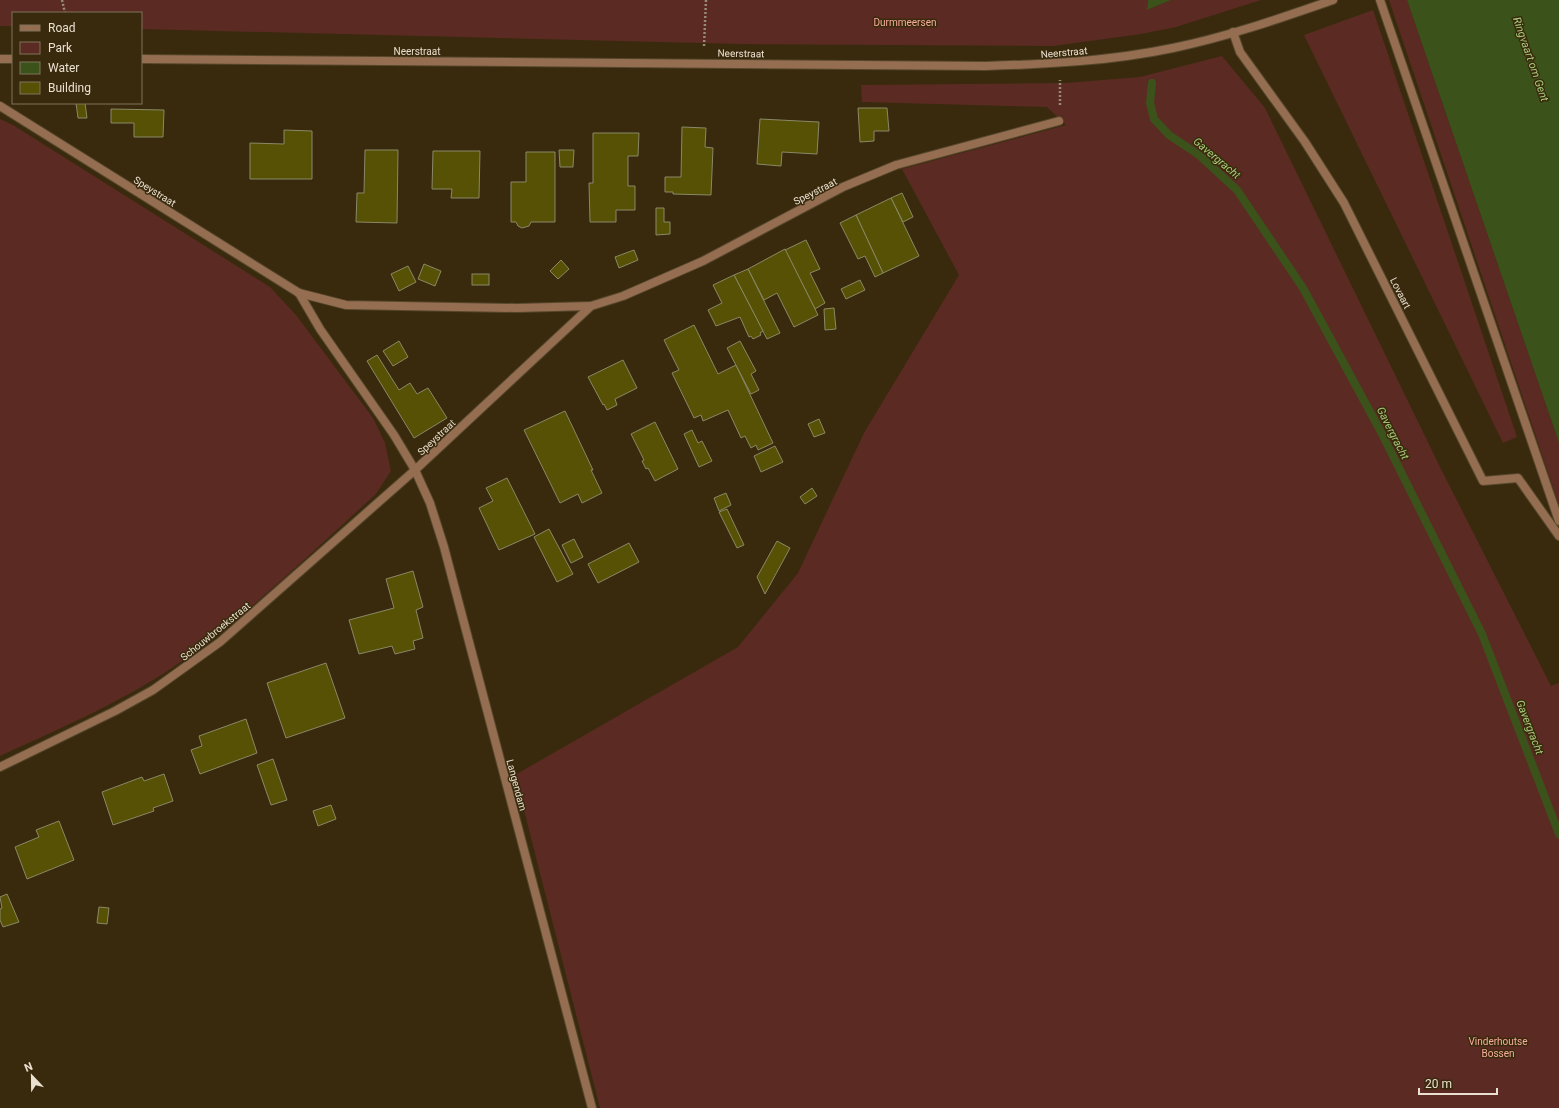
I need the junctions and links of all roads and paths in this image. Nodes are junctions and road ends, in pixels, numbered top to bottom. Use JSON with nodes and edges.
{"nodes":[{"id":1,"x":62,"y":0,"type":"edge"},
{"id":2,"x":706,"y":0,"type":"edge"},
{"id":3,"x":1333,"y":0,"type":"edge"},
{"id":4,"x":1380,"y":0,"type":"edge"},
{"id":5,"x":65,"y":12,"type":"edge"},
{"id":6,"x":1233,"y":32,"type":"junction"},
{"id":7,"x":0,"y":59,"type":"edge"},
{"id":8,"x":12,"y":59,"type":"edge"},
{"id":9,"x":142,"y":59,"type":"edge"},
{"id":10,"x":703,"y":63,"type":"junction"},
{"id":11,"x":1060,"y":78,"type":"dead end"},
{"id":12,"x":1060,"y":100,"type":"dead end"},
{"id":13,"x":0,"y":106,"type":"edge"},
{"id":14,"x":1059,"y":121,"type":"dead end"},
{"id":15,"x":298,"y":293,"type":"junction"},
{"id":16,"x":592,"y":306,"type":"junction"},
{"id":17,"x":415,"y":470,"type":"junction"},
{"id":18,"x":1559,"y":521,"type":"edge"},
{"id":19,"x":1559,"y":536,"type":"edge"},
{"id":20,"x":0,"y":767,"type":"edge"},
{"id":21,"x":592,"y":1108,"type":"edge"}],
"edges":[{"from":1,"to":5,"type":"path"},
{"from":2,"to":10,"type":"path"},
{"from":3,"to":6,"type":"street","name":"Neerstraat"},
{"from":4,"to":18,"type":"street"},
{"from":6,"to":10,"type":"street","name":"Neerstraat"},
{"from":6,"to":19,"type":"street","name":"Lovaart"},
{"from":7,"to":8,"type":"street"},
{"from":9,"to":10,"type":"street","name":"Neerstraat"},
{"from":11,"to":12,"type":"path"},
{"from":13,"to":15,"type":"street","name":"Speystraat"},
{"from":14,"to":16,"type":"street","name":"Speystraat"},
{"from":15,"to":16,"type":"street","name":"Speystraat"},
{"from":15,"to":17,"type":"street","name":"Speystraat"},
{"from":16,"to":17,"type":"street","name":"Speystraat"},
{"from":17,"to":20,"type":"street","name":"Schouwbroekstraat"},
{"from":17,"to":21,"type":"street","name":"Langendam"}]}
